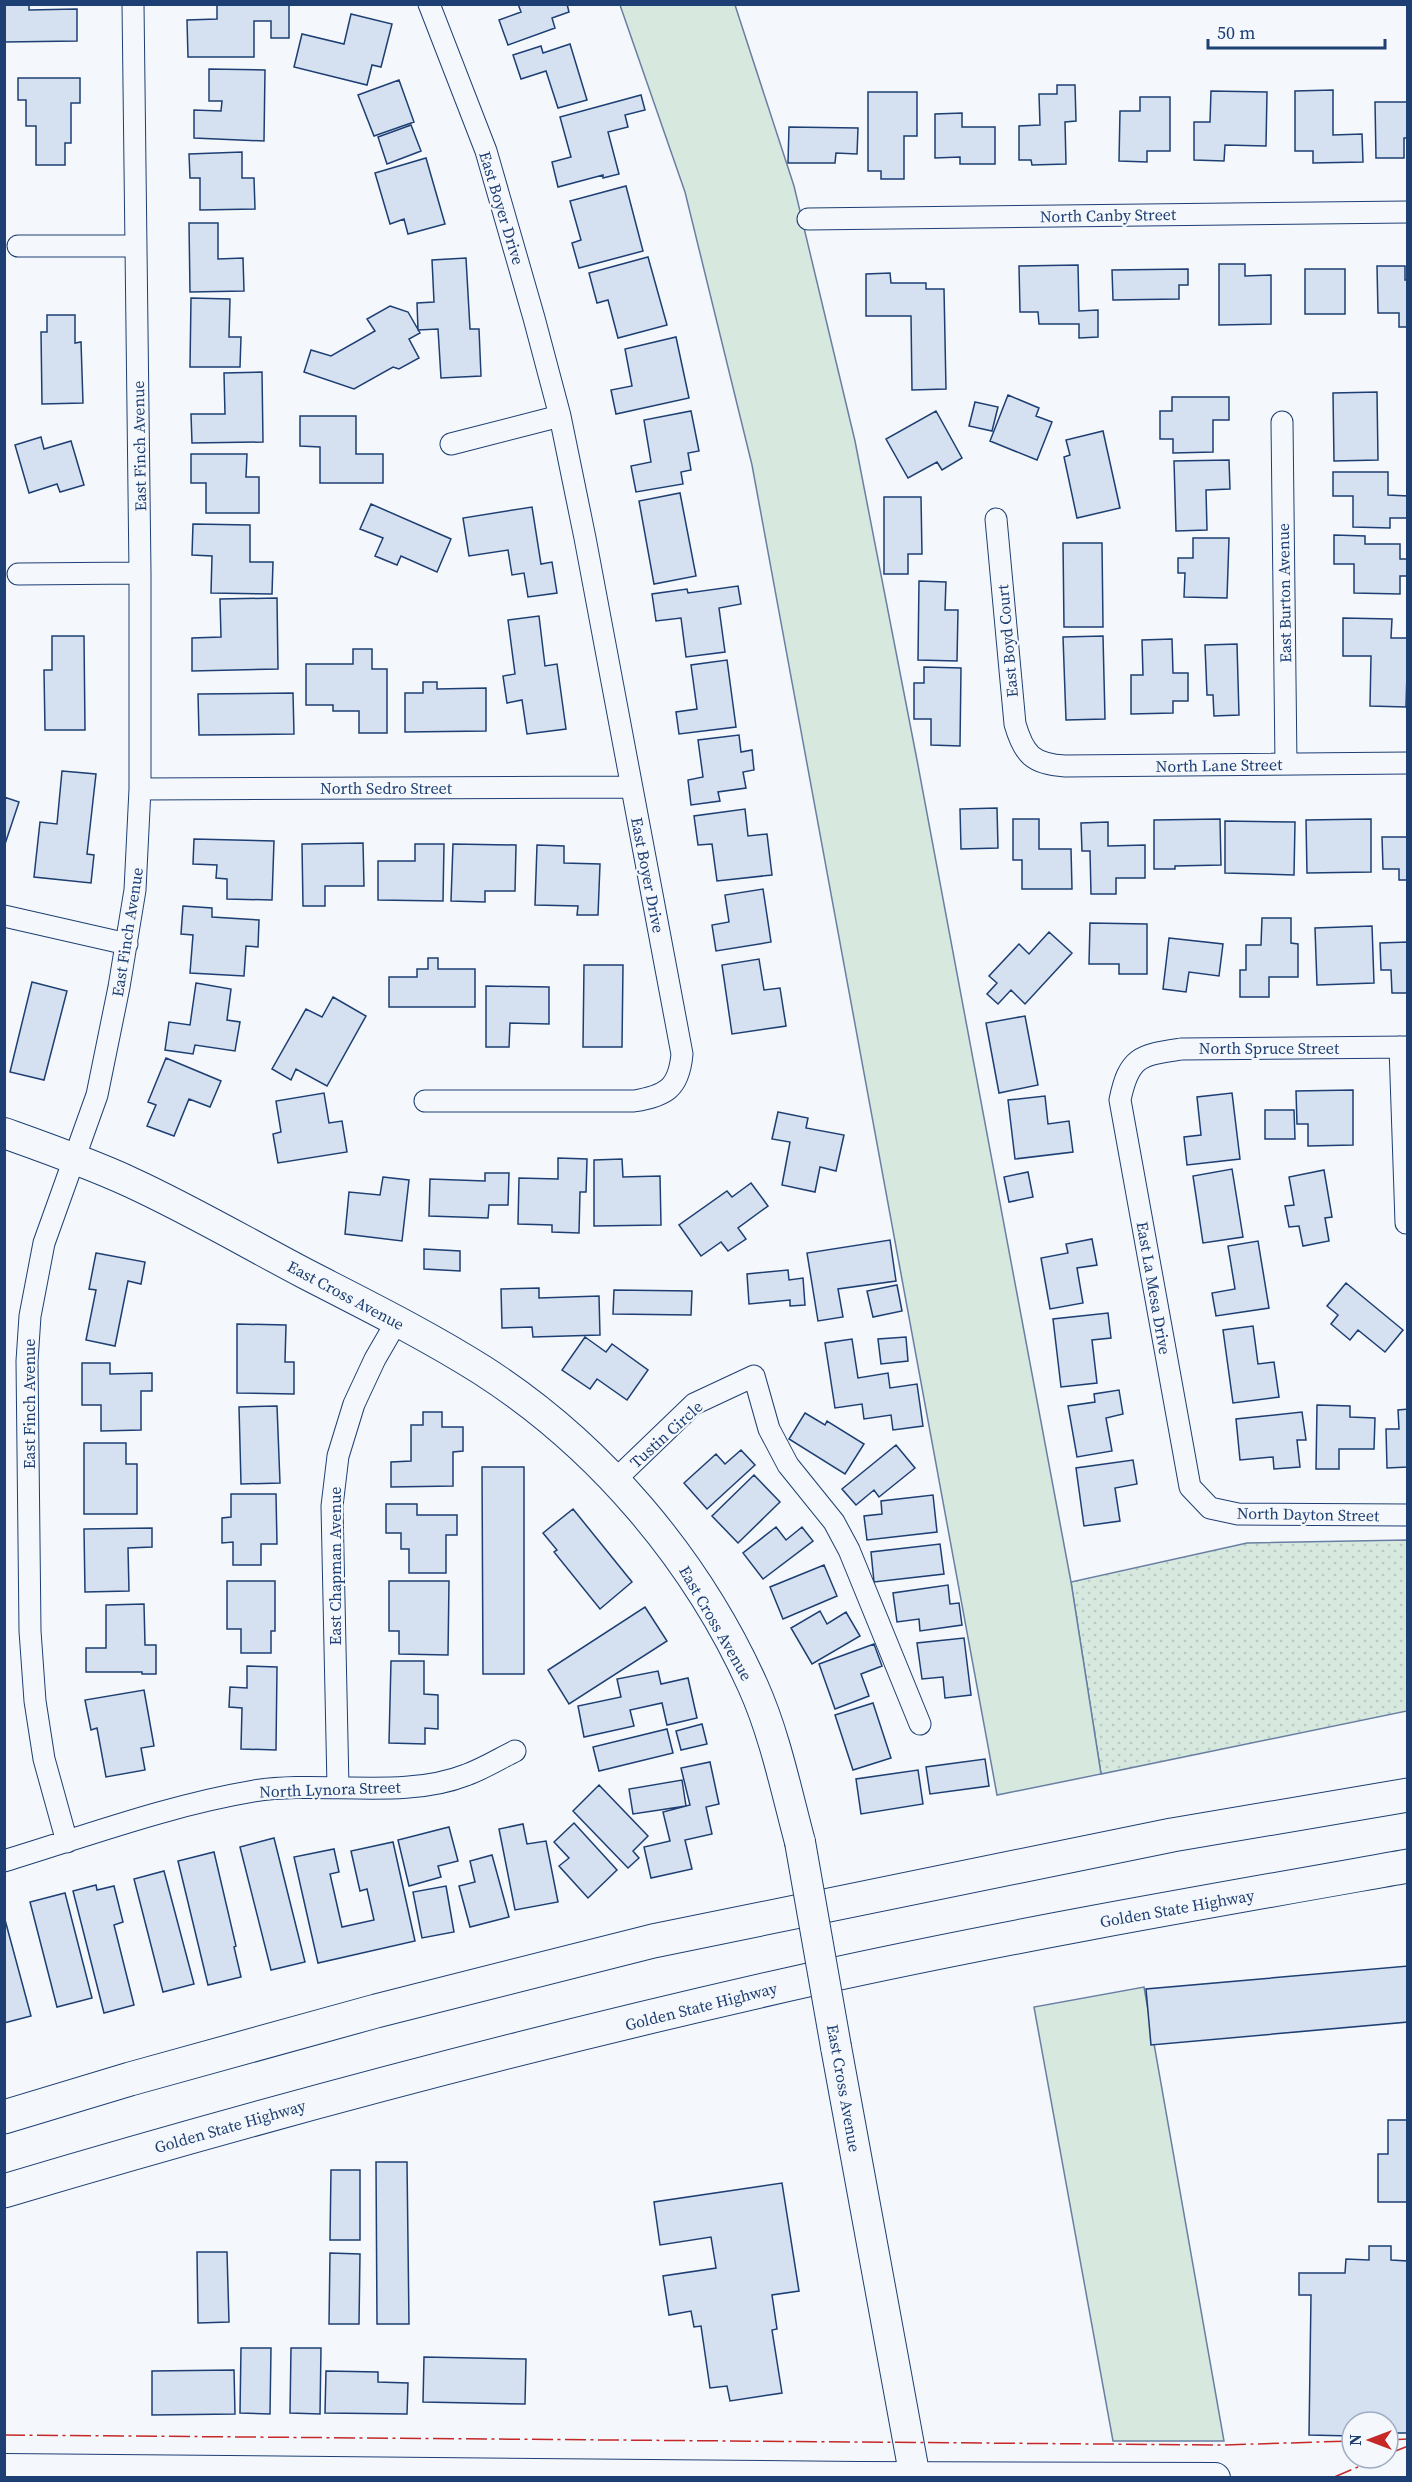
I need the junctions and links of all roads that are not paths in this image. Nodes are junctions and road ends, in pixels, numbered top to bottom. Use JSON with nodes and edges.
{"nodes":[{"id":1,"x":133,"y":4,"type":"edge"},
{"id":2,"x":429,"y":4,"type":"edge"},
{"id":3,"x":1407,"y":212,"type":"edge"},
{"id":4,"x":808,"y":219,"type":"dead end"},
{"id":5,"x":18,"y":246,"type":"dead end"},
{"id":6,"x":136,"y":246,"type":"junction"},
{"id":7,"x":560,"y":416,"type":"junction"},
{"id":8,"x":1282,"y":422,"type":"dead end"},
{"id":9,"x":451,"y":444,"type":"dead end"},
{"id":10,"x":996,"y":519,"type":"dead end"},
{"id":11,"x":140,"y":573,"type":"junction"},
{"id":12,"x":18,"y":574,"type":"dead end"},
{"id":13,"x":1032,"y":758,"type":"joint"},
{"id":14,"x":1407,"y":763,"type":"edge"},
{"id":15,"x":1286,"y":764,"type":"junction"},
{"id":16,"x":631,"y":787,"type":"junction"},
{"id":17,"x":140,"y":789,"type":"junction"},
{"id":18,"x":4,"y":916,"type":"edge"},
{"id":19,"x":127,"y":944,"type":"junction"},
{"id":20,"x":1404,"y":1047,"type":"edge"},
{"id":21,"x":1134,"y":1064,"type":"joint"},
{"id":22,"x":425,"y":1101,"type":"dead end"},
{"id":23,"x":4,"y":1132,"type":"edge"},
{"id":24,"x":75,"y":1159,"type":"junction"},
{"id":25,"x":1406,"y":1223,"type":"dead end"},
{"id":26,"x":397,"y":1321,"type":"junction"},
{"id":27,"x":614,"y":1480,"type":"junction"},
{"id":28,"x":1210,"y":1508,"type":"joint"},
{"id":29,"x":1407,"y":1515,"type":"edge"},
{"id":30,"x":920,"y":1724,"type":"dead end"},
{"id":31,"x":515,"y":1751,"type":"dead end"},
{"id":32,"x":338,"y":1788,"type":"junction"},
{"id":33,"x":1407,"y":1795,"type":"edge"},
{"id":34,"x":67,"y":1842,"type":"junction"},
{"id":35,"x":4,"y":1861,"type":"edge"},
{"id":36,"x":1407,"y":1866,"type":"edge"},
{"id":37,"x":1299,"y":1886,"type":"junction"},
{"id":38,"x":1407,"y":1889,"type":"edge"},
{"id":39,"x":4,"y":2117,"type":"edge"},
{"id":40,"x":4,"y":2191,"type":"edge"},
{"id":41,"x":4,"y":2469,"type":"edge"},
{"id":42,"x":586,"y":2476,"type":"edge"},
{"id":43,"x":915,"y":2477,"type":"edge"},
{"id":44,"x":1215,"y":2478,"type":"edge"}],
"edges":[{"from":1,"to":6,"type":"street","name":"East Finch Avenue"},
{"from":2,"to":7,"type":"street","name":"East Boyer Drive"},
{"from":3,"to":4,"type":"street","name":"North Canby Street"},
{"from":5,"to":6,"type":"street"},
{"from":6,"to":11,"type":"street","name":"East Finch Avenue"},
{"from":7,"to":9,"type":"street"},
{"from":7,"to":16,"type":"street","name":"East Boyer Drive"},
{"from":8,"to":15,"type":"street","name":"East Burton Avenue"},
{"from":10,"to":13,"type":"street","name":"East Boyd Court"},
{"from":11,"to":12,"type":"street"},
{"from":11,"to":17,"type":"street","name":"East Finch Avenue"},
{"from":13,"to":15,"type":"street","name":"North Lane Street"},
{"from":14,"to":15,"type":"street","name":"North Lane Street"},
{"from":16,"to":17,"type":"street","name":"North Sedro Street"},
{"from":16,"to":22,"type":"street","name":"East Boyer Drive"},
{"from":17,"to":19,"type":"street","name":"East Finch Avenue"},
{"from":18,"to":19,"type":"street"},
{"from":19,"to":24,"type":"street","name":"East Finch Avenue"},
{"from":20,"to":21,"type":"street","name":"North Spruce Street"},
{"from":20,"to":25,"type":"street"},
{"from":21,"to":28,"type":"street","name":"East La Mesa Drive"},
{"from":23,"to":24,"type":"street","name":"East Cross Avenue"},
{"from":24,"to":26,"type":"street","name":"East Cross Avenue"},
{"from":24,"to":34,"type":"street","name":"East Finch Avenue"},
{"from":26,"to":27,"type":"street","name":"East Cross Avenue"},
{"from":26,"to":32,"type":"street","name":"East Chapman Avenue"},
{"from":27,"to":30,"type":"street","name":"Tustin Circle"},
{"from":27,"to":43,"type":"street","name":"East Cross Avenue","bridge":true},
{"from":28,"to":29,"type":"street","name":"North Dayton Street"},
{"from":31,"to":32,"type":"street","name":"North Lynora Street"},
{"from":32,"to":34,"type":"street","name":"North Lynora Street"},
{"from":33,"to":39,"type":"highway"},
{"from":34,"to":35,"type":"street","name":"North Lynora Street"},
{"from":36,"to":37,"type":"highway","name":"Golden State Highway"},
{"from":37,"to":38,"type":"highway"},
{"from":37,"to":40,"type":"highway","name":"Golden State Highway"},
{"from":41,"to":42,"type":"street"},
{"from":42,"to":43,"type":"street"},
{"from":43,"to":44,"type":"street"}]}
